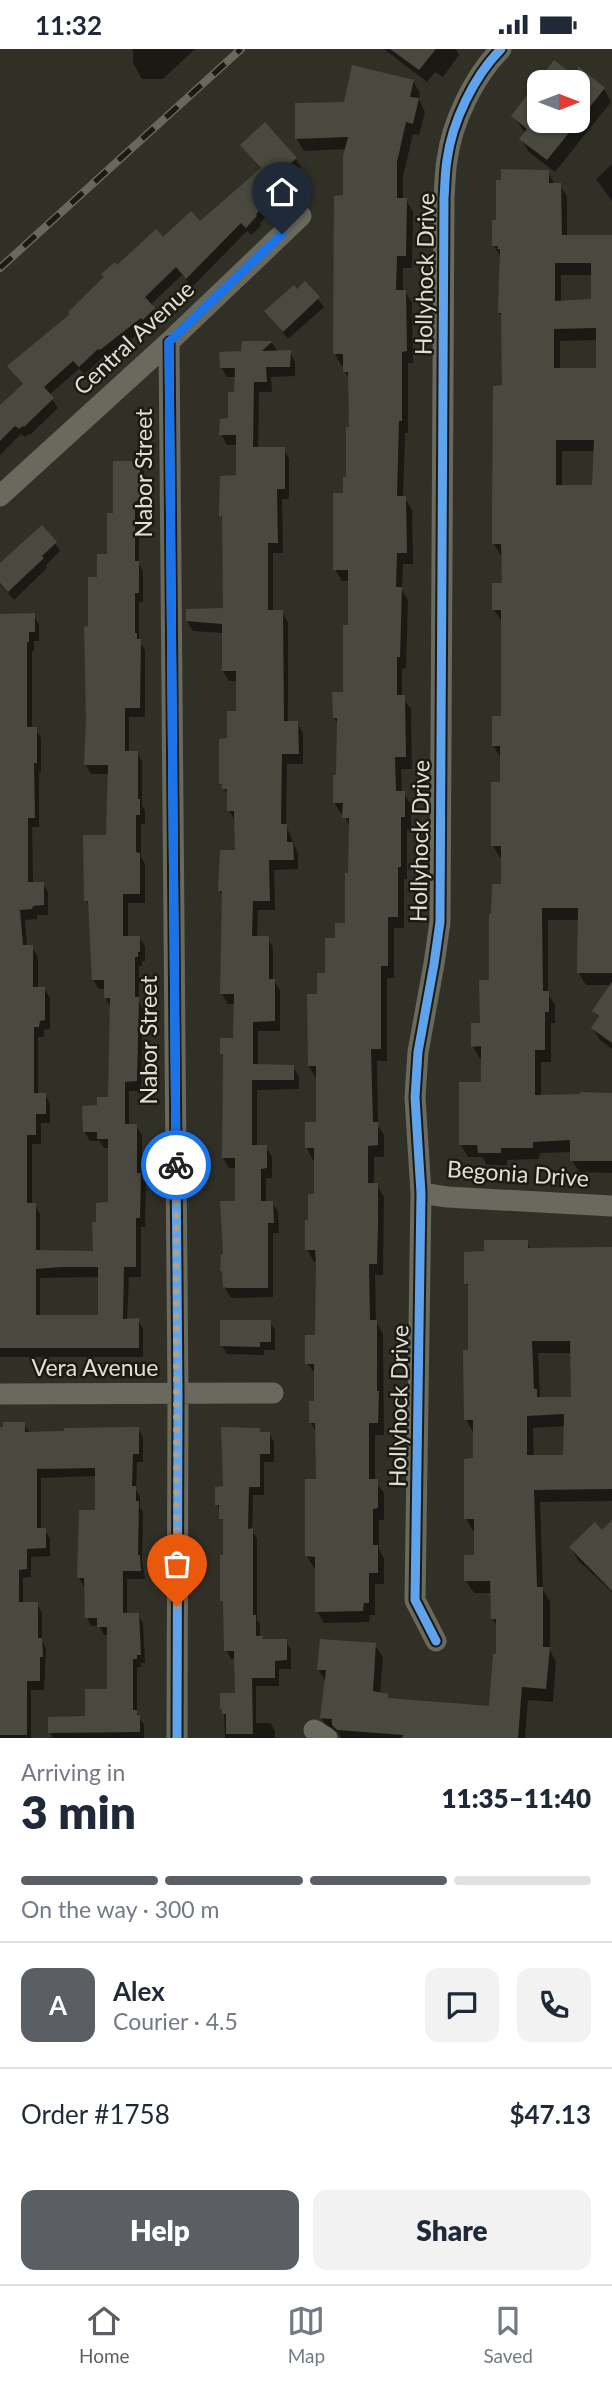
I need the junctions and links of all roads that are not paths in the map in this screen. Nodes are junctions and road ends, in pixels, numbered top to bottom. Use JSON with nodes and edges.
{"nodes":[{"id":1,"x":501,"y":49,"type":"edge"},
{"id":2,"x":301,"y":216,"type":"dead end"},
{"id":3,"x":169,"y":342,"type":"junction"},
{"id":4,"x":0,"y":496,"type":"edge"},
{"id":5,"x":421,"y":1193,"type":"junction"},
{"id":6,"x":612,"y":1206,"type":"edge"},
{"id":7,"x":273,"y":1393,"type":"dead end"},
{"id":8,"x":0,"y":1394,"type":"edge"},
{"id":9,"x":178,"y":1394,"type":"junction"},
{"id":10,"x":436,"y":1641,"type":"dead end"},
{"id":11,"x":177,"y":1738,"type":"edge"}],
"edges":[{"from":1,"to":5,"type":"street","name":"Hollyhock Drive"},
{"from":2,"to":3,"type":"street","name":"Central Avenue"},
{"from":3,"to":4,"type":"street","name":"Central Avenue"},
{"from":3,"to":9,"type":"street","name":"Nabor Street"},
{"from":5,"to":6,"type":"street","name":"Begonia Drive"},
{"from":5,"to":10,"type":"street","name":"Hollyhock Drive"},
{"from":7,"to":9,"type":"street","name":"Vera Avenue"},
{"from":8,"to":9,"type":"street","name":"Vera Avenue"},
{"from":9,"to":11,"type":"street","name":"Nabor Street"}]}
